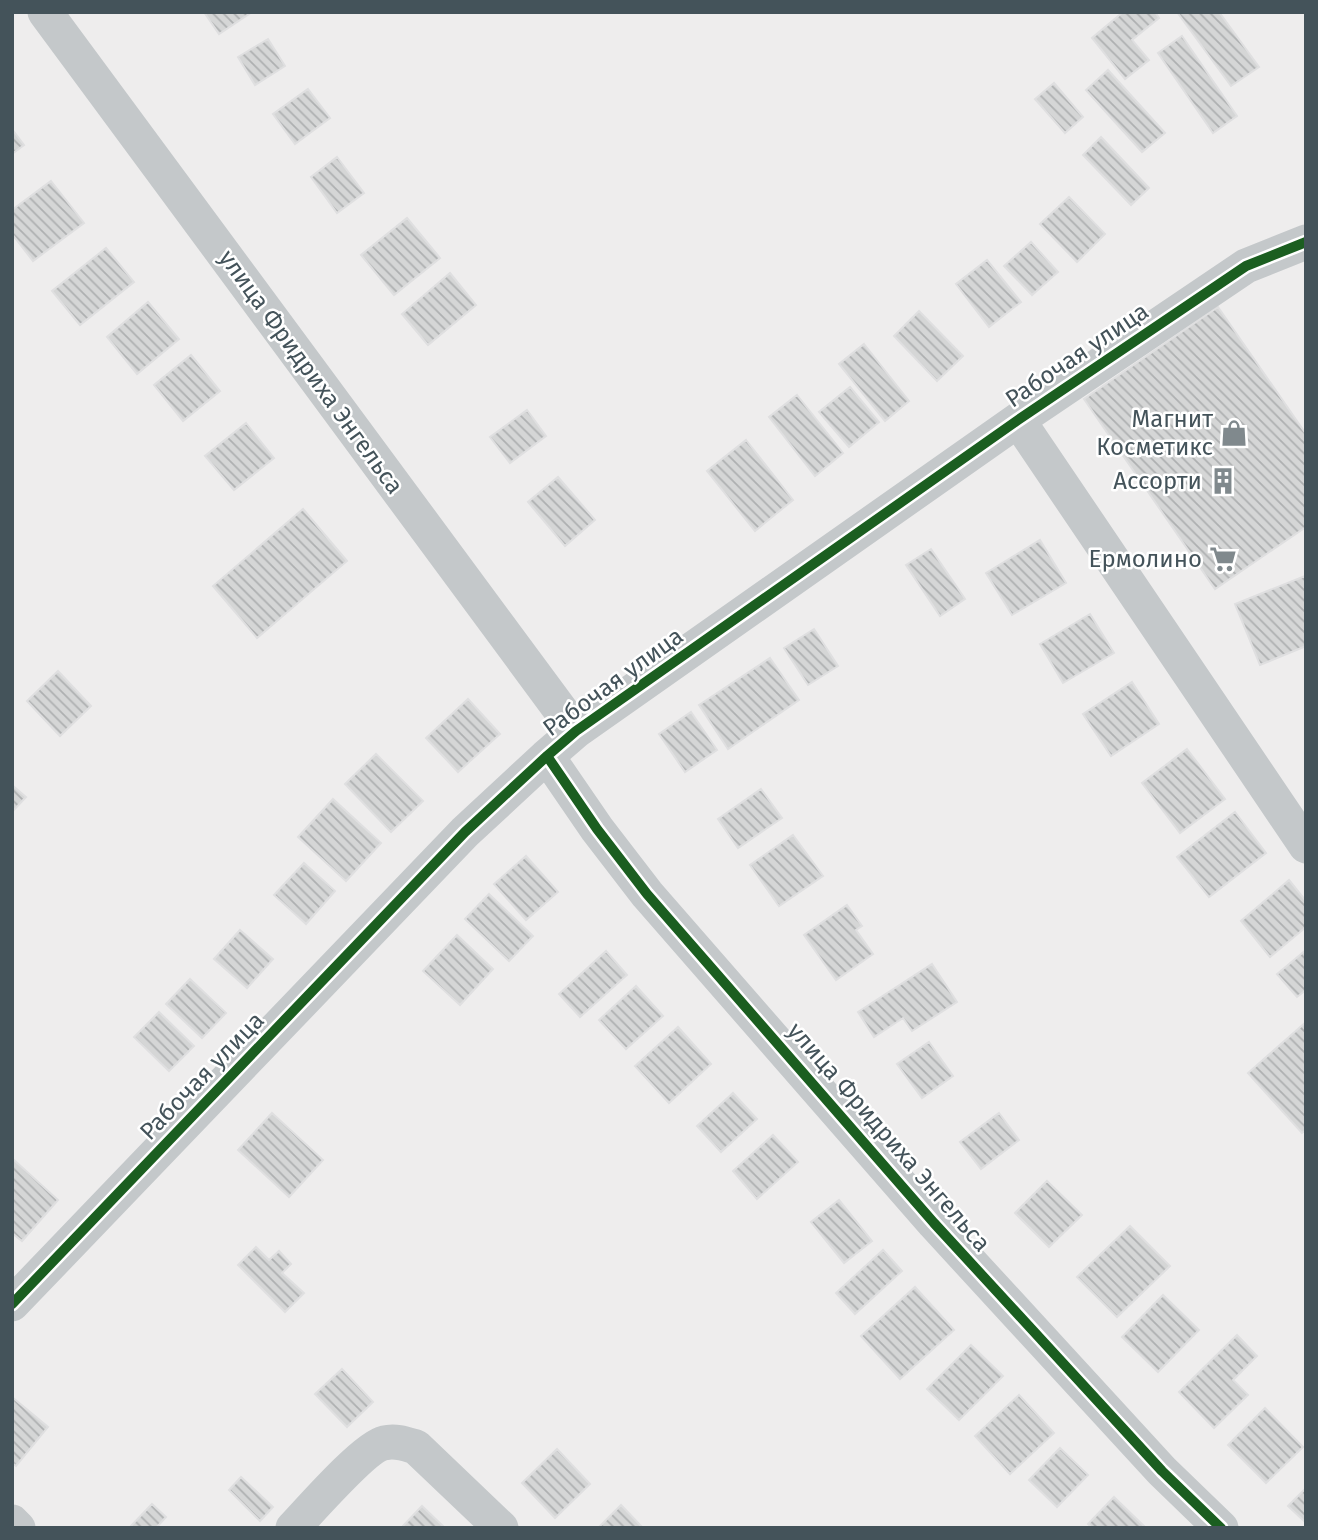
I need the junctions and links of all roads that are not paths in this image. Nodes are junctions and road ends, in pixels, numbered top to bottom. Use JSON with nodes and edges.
{"nodes":[{"id":1,"x":45,"y":12,"type":"edge"},
{"id":2,"x":1306,"y":242,"type":"edge"},
{"id":3,"x":1018,"y":420,"type":"junction"},
{"id":4,"x":576,"y":731,"type":"junction"},
{"id":5,"x":547,"y":756,"type":"junction"},
{"id":6,"x":1306,"y":846,"type":"edge"},
{"id":7,"x":12,"y":1304,"type":"edge"},
{"id":8,"x":12,"y":1522,"type":"edge"},
{"id":9,"x":18,"y":1528,"type":"edge"},
{"id":10,"x":293,"y":1528,"type":"edge"},
{"id":11,"x":501,"y":1528,"type":"edge"},
{"id":12,"x":1221,"y":1528,"type":"edge"}],
"edges":[{"from":1,"to":4,"type":"street","name":"улица Фридриха Энгельса"},
{"from":2,"to":3,"type":"street","name":"Рабочая улица"},
{"from":3,"to":4,"type":"street","name":"Рабочая улица"},
{"from":3,"to":6,"type":"street"},
{"from":4,"to":5,"type":"street","name":"Рабочая улица"},
{"from":5,"to":7,"type":"street","name":"Рабочая улица"},
{"from":5,"to":12,"type":"street","name":"улица Фридриха Энгельса"},
{"from":8,"to":9,"type":"street"},
{"from":10,"to":11,"type":"street"}]}
